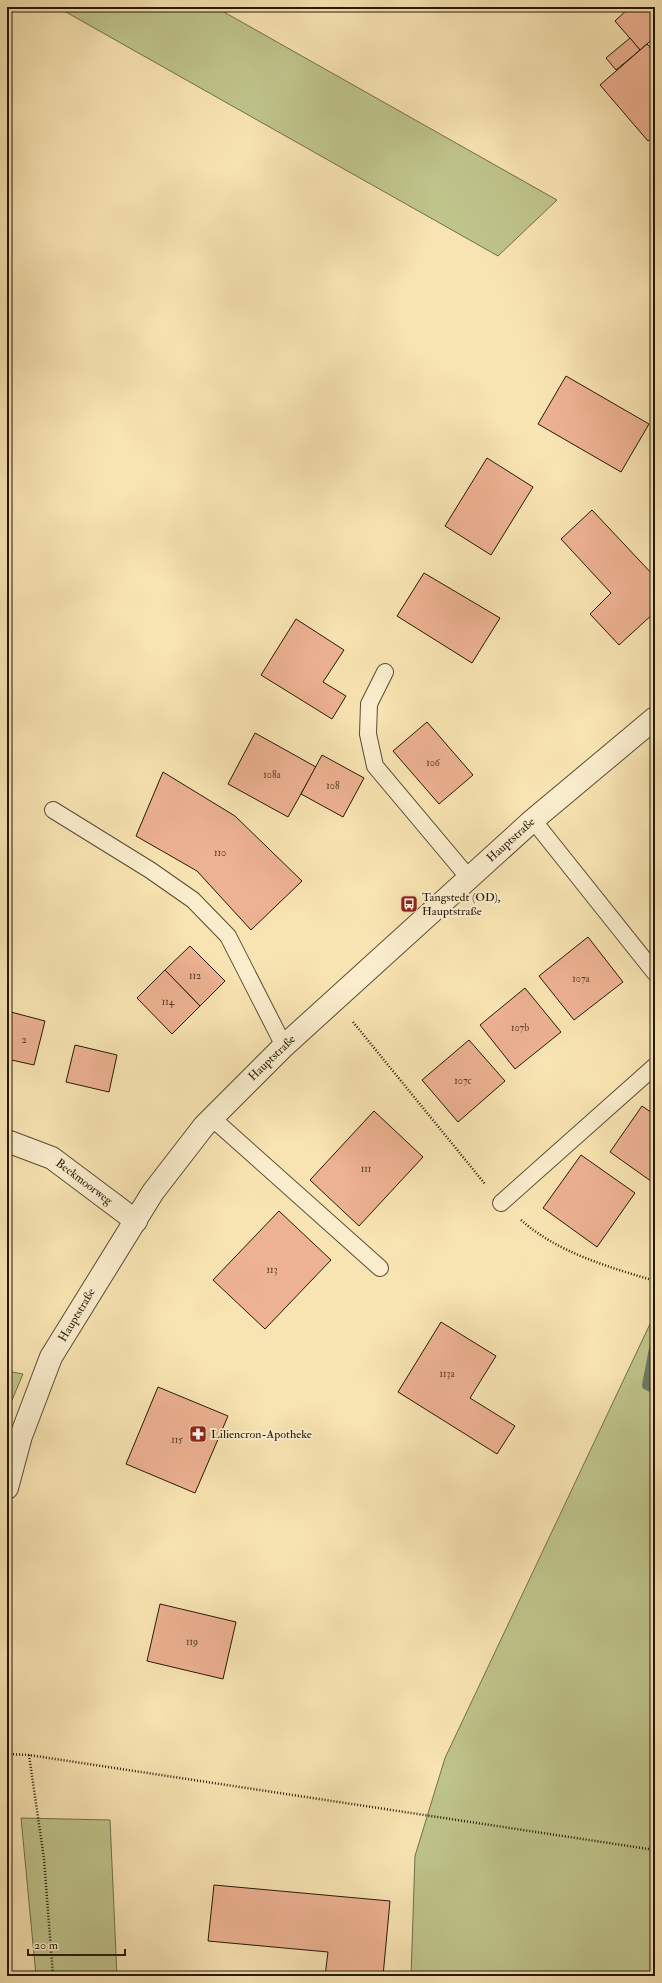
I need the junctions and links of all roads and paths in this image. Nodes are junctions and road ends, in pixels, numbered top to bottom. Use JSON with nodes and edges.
{"nodes":[{"id":1,"x":385,"y":672,"type":"dead end"},
{"id":2,"x":655,"y":718,"type":"edge"},
{"id":3,"x":53,"y":810,"type":"dead end"},
{"id":4,"x":533,"y":820,"type":"junction"},
{"id":5,"x":469,"y":878,"type":"junction"},
{"id":6,"x":655,"y":974,"type":"edge"},
{"id":7,"x":334,"y":1000,"type":"junction"},
{"id":8,"x":284,"y":1046,"type":"junction"},
{"id":9,"x":655,"y":1066,"type":"edge"},
{"id":10,"x":212,"y":1118,"type":"junction"},
{"id":11,"x":7,"y":1141,"type":"edge"},
{"id":12,"x":501,"y":1203,"type":"junction"},
{"id":13,"x":136,"y":1221,"type":"junction"},
{"id":14,"x":380,"y":1268,"type":"dead end"},
{"id":15,"x":655,"y":1281,"type":"edge"},
{"id":16,"x":7,"y":1488,"type":"edge"},
{"id":17,"x":7,"y":1754,"type":"edge"},
{"id":18,"x":29,"y":1755,"type":"junction"},
{"id":19,"x":655,"y":1850,"type":"edge"},
{"id":20,"x":53,"y":1976,"type":"edge"}],
"edges":[{"from":1,"to":5,"type":"lane"},
{"from":2,"to":4,"type":"street","name":"Hauptstraße"},
{"from":3,"to":8,"type":"lane"},
{"from":4,"to":5,"type":"street","name":"Hauptstraße"},
{"from":4,"to":6,"type":"lane"},
{"from":5,"to":7,"type":"street","name":"Hauptstraße"},
{"from":7,"to":8,"type":"street","name":"Hauptstraße"},
{"from":7,"to":12,"type":"path"},
{"from":8,"to":10,"type":"street","name":"Hauptstraße"},
{"from":9,"to":12,"type":"lane"},
{"from":10,"to":13,"type":"street","name":"Hauptstraße"},
{"from":10,"to":14,"type":"lane"},
{"from":11,"to":13,"type":"street","name":"Beekmoorweg"},
{"from":12,"to":15,"type":"path"},
{"from":13,"to":16,"type":"street","name":"Hauptstraße"},
{"from":17,"to":18,"type":"path"},
{"from":18,"to":19,"type":"path"},
{"from":18,"to":20,"type":"path"}]}
